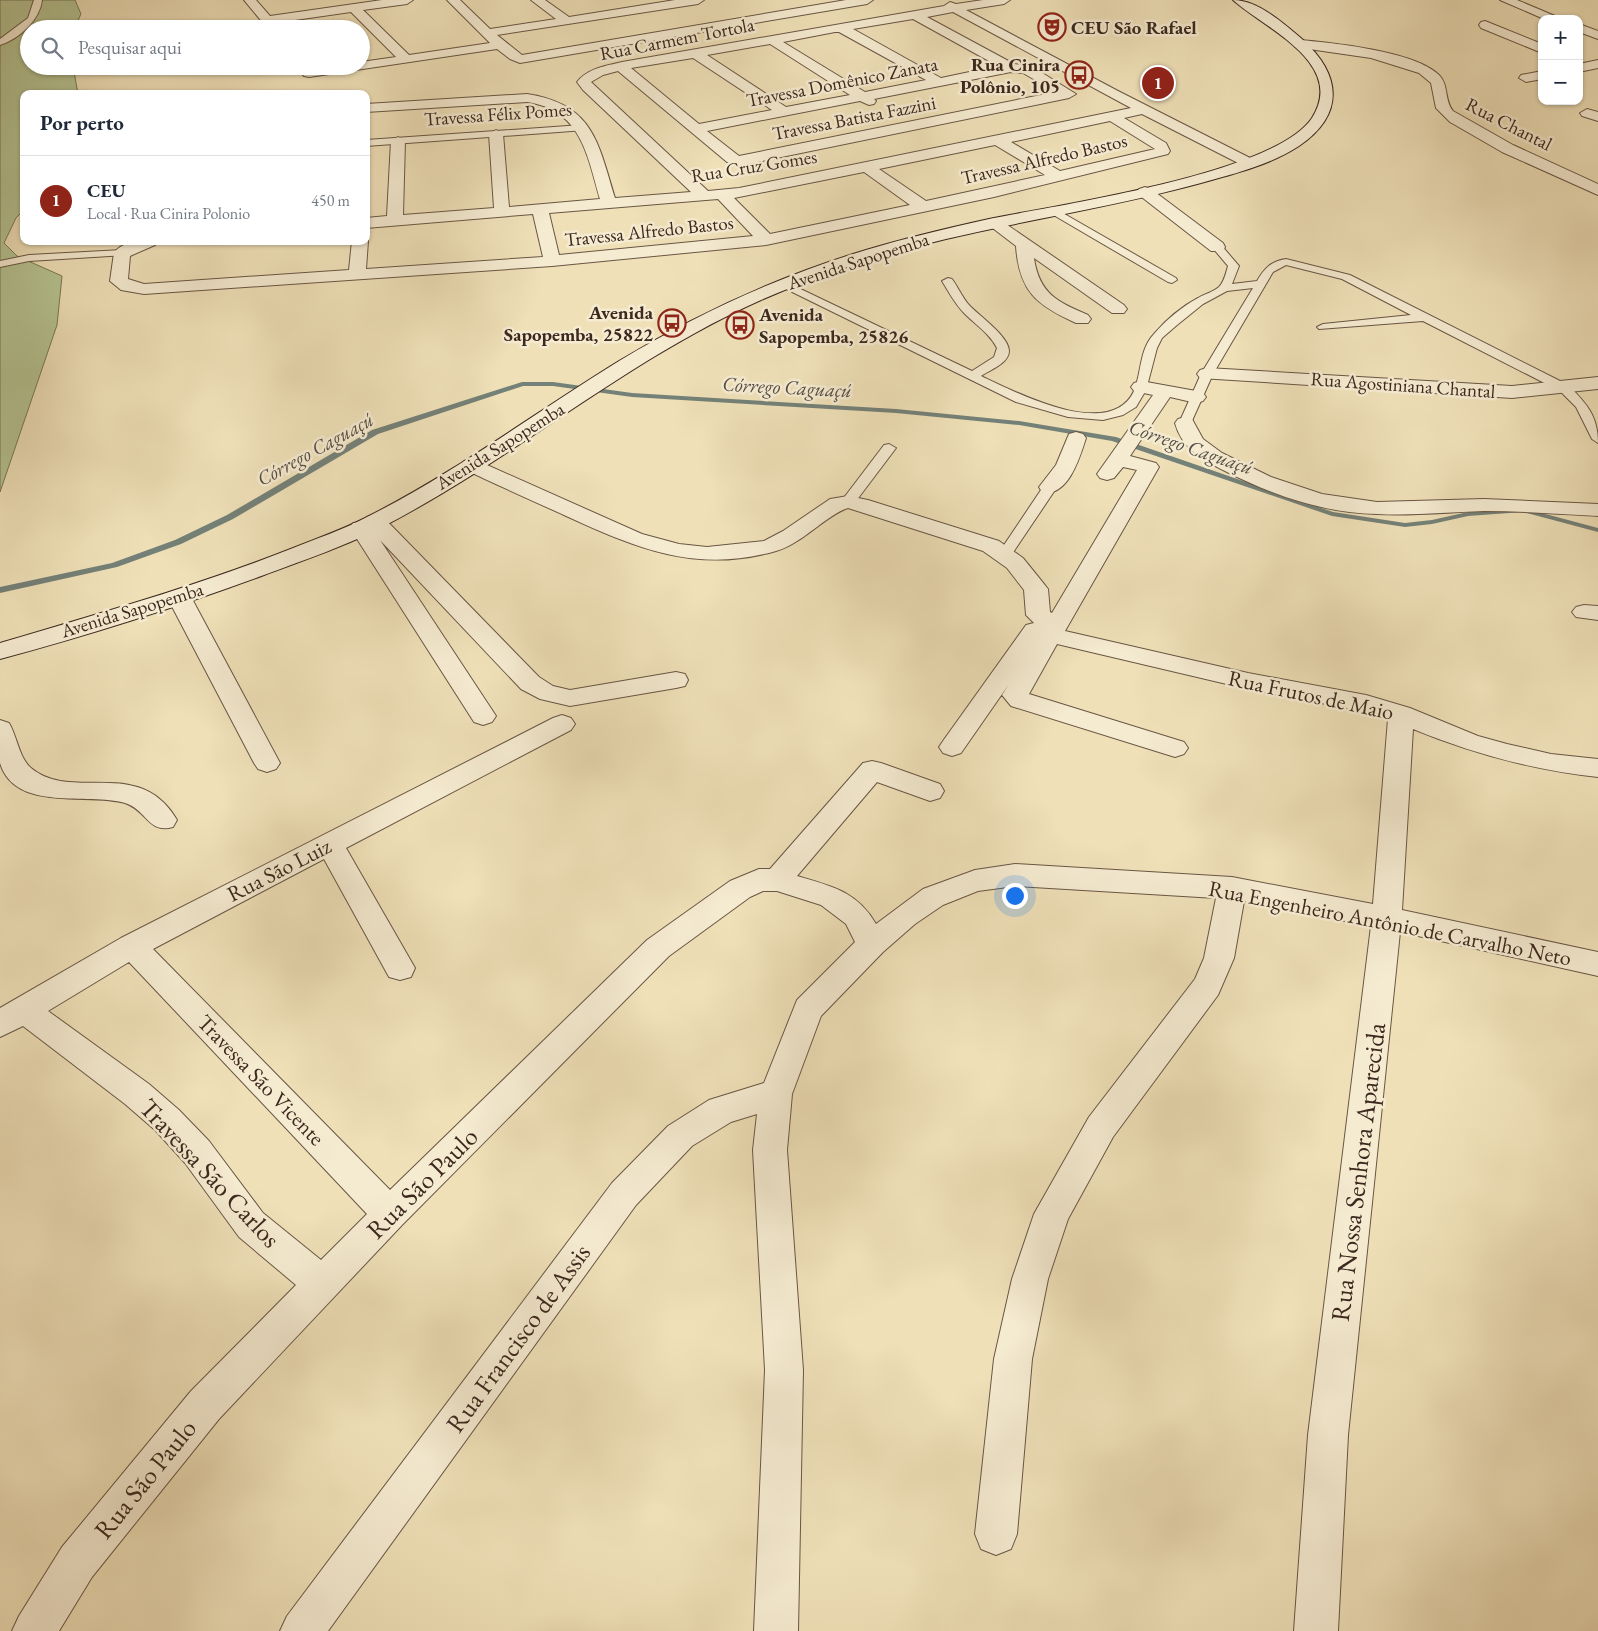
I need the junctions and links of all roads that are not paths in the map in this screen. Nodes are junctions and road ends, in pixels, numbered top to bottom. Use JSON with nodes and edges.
{"nodes":[{"id":1,"x":38,"y":0,"type":"edge"},
{"id":2,"x":250,"y":0,"type":"edge"},
{"id":3,"x":407,"y":0,"type":"edge"},
{"id":4,"x":453,"y":0,"type":"edge"},
{"id":5,"x":537,"y":0,"type":"edge"},
{"id":6,"x":628,"y":0,"type":"edge"},
{"id":7,"x":698,"y":0,"type":"edge"},
{"id":8,"x":867,"y":0,"type":"edge"},
{"id":9,"x":937,"y":0,"type":"edge"},
{"id":10,"x":1004,"y":0,"type":"edge"},
{"id":11,"x":1240,"y":0,"type":"edge"},
{"id":12,"x":1506,"y":0,"type":"edge"},
{"id":13,"x":354,"y":8,"type":"junction"},
{"id":14,"x":642,"y":9,"type":"junction"},
{"id":15,"x":748,"y":9,"type":"dead end"},
{"id":16,"x":954,"y":9,"type":"junction"},
{"id":17,"x":620,"y":13,"type":"junction"},
{"id":18,"x":914,"y":15,"type":"junction"},
{"id":19,"x":1545,"y":15,"type":"edge"},
{"id":20,"x":763,"y":18,"type":"junction"},
{"id":21,"x":30,"y":20,"type":"edge"},
{"id":22,"x":265,"y":20,"type":"edge"},
{"id":23,"x":290,"y":20,"type":"edge"},
{"id":24,"x":366,"y":20,"type":"edge"},
{"id":25,"x":567,"y":21,"type":"junction"},
{"id":26,"x":370,"y":24,"type":"edge"},
{"id":27,"x":1485,"y":25,"type":"dead end"},
{"id":28,"x":20,"y":28,"type":"edge"},
{"id":29,"x":841,"y":28,"type":"junction"},
{"id":30,"x":1583,"y":29,"type":"edge"},
{"id":31,"x":489,"y":33,"type":"junction"},
{"id":32,"x":1598,"y":35,"type":"edge"},
{"id":33,"x":646,"y":36,"type":"junction"},
{"id":34,"x":772,"y":40,"type":"junction"},
{"id":35,"x":0,"y":43,"type":"edge"},
{"id":36,"x":1300,"y":44,"type":"junction"},
{"id":37,"x":500,"y":45,"type":"junction"},
{"id":38,"x":1538,"y":47,"type":"edge"},
{"id":39,"x":695,"y":53,"type":"junction"},
{"id":40,"x":406,"y":59,"type":"junction"},
{"id":41,"x":1598,"y":64,"type":"edge"},
{"id":42,"x":370,"y":65,"type":"edge"},
{"id":43,"x":1583,"y":66,"type":"edge"},
{"id":44,"x":621,"y":67,"type":"junction"},
{"id":45,"x":1011,"y":68,"type":"junction"},
{"id":46,"x":1538,"y":76,"type":"edge"},
{"id":47,"x":1526,"y":78,"type":"dead end"},
{"id":48,"x":939,"y":82,"type":"junction"},
{"id":49,"x":863,"y":97,"type":"junction"},
{"id":50,"x":879,"y":107,"type":"dead end"},
{"id":51,"x":370,"y":108,"type":"edge"},
{"id":52,"x":1143,"y":110,"type":"junction"},
{"id":53,"x":784,"y":112,"type":"junction"},
{"id":54,"x":1112,"y":116,"type":"junction"},
{"id":55,"x":895,"y":117,"type":"dead end"},
{"id":56,"x":910,"y":127,"type":"junction"},
{"id":57,"x":582,"y":128,"type":"junction"},
{"id":58,"x":696,"y":129,"type":"junction"},
{"id":59,"x":496,"y":134,"type":"junction"},
{"id":60,"x":998,"y":140,"type":"junction"},
{"id":61,"x":398,"y":141,"type":"junction"},
{"id":62,"x":370,"y":143,"type":"edge"},
{"id":63,"x":1249,"y":163,"type":"junction"},
{"id":64,"x":868,"y":168,"type":"junction"},
{"id":65,"x":1059,"y":177,"type":"junction"},
{"id":66,"x":1598,"y":190,"type":"edge"},
{"id":67,"x":1144,"y":192,"type":"junction"},
{"id":68,"x":722,"y":195,"type":"junction"},
{"id":69,"x":704,"y":196,"type":"junction"},
{"id":70,"x":609,"y":204,"type":"junction"},
{"id":71,"x":924,"y":207,"type":"junction"},
{"id":72,"x":540,"y":209,"type":"junction"},
{"id":73,"x":1054,"y":211,"type":"junction"},
{"id":74,"x":502,"y":212,"type":"junction"},
{"id":75,"x":395,"y":221,"type":"junction"},
{"id":76,"x":370,"y":223,"type":"edge"},
{"id":77,"x":994,"y":223,"type":"junction"},
{"id":78,"x":766,"y":240,"type":"junction"},
{"id":79,"x":140,"y":245,"type":"edge"},
{"id":80,"x":360,"y":245,"type":"edge"},
{"id":81,"x":1024,"y":246,"type":"junction"},
{"id":82,"x":1217,"y":247,"type":"joint"},
{"id":83,"x":122,"y":253,"type":"junction"},
{"id":84,"x":552,"y":261,"type":"junction"},
{"id":85,"x":0,"y":264,"type":"edge"},
{"id":86,"x":357,"y":274,"type":"junction"},
{"id":87,"x":1172,"y":280,"type":"dead end"},
{"id":88,"x":948,"y":281,"type":"dead end"},
{"id":89,"x":1261,"y":284,"type":"junction"},
{"id":90,"x":784,"y":285,"type":"junction"},
{"id":91,"x":1225,"y":288,"type":"junction"},
{"id":92,"x":1118,"y":310,"type":"dead end"},
{"id":93,"x":1424,"y":317,"type":"junction"},
{"id":94,"x":1082,"y":319,"type":"dead end"},
{"id":95,"x":1323,"y":327,"type":"dead end"},
{"id":96,"x":1207,"y":374,"type":"junction"},
{"id":97,"x":972,"y":376,"type":"junction"},
{"id":98,"x":1598,"y":383,"type":"edge"},
{"id":99,"x":1564,"y":388,"type":"junction"},
{"id":100,"x":1159,"y":390,"type":"junction"},
{"id":101,"x":1196,"y":397,"type":"junction"},
{"id":102,"x":1185,"y":423,"type":"joint"},
{"id":103,"x":1076,"y":438,"type":"dead end"},
{"id":104,"x":1598,"y":440,"type":"edge"},
{"id":105,"x":889,"y":448,"type":"dead end"},
{"id":106,"x":1129,"y":462,"type":"dead end"},
{"id":107,"x":471,"y":466,"type":"junction"},
{"id":108,"x":1107,"y":474,"type":"dead end"},
{"id":109,"x":1050,"y":487,"type":"joint"},
{"id":110,"x":848,"y":502,"type":"junction"},
{"id":111,"x":1598,"y":510,"type":"edge"},
{"id":112,"x":368,"y":525,"type":"junction"},
{"id":113,"x":1005,"y":554,"type":"junction"},
{"id":114,"x":179,"y":597,"type":"junction"},
{"id":115,"x":1049,"y":626,"type":"junction"},
{"id":116,"x":0,"y":650,"type":"edge"},
{"id":117,"x":676,"y":680,"type":"dead end"},
{"id":118,"x":1401,"y":714,"type":"junction"},
{"id":119,"x":483,"y":716,"type":"dead end"},
{"id":120,"x":562,"y":724,"type":"dead end"},
{"id":121,"x":0,"y":729,"type":"edge"},
{"id":122,"x":952,"y":747,"type":"dead end"},
{"id":123,"x":1176,"y":748,"type":"dead end"},
{"id":124,"x":267,"y":762,"type":"dead end"},
{"id":125,"x":1598,"y":768,"type":"edge"},
{"id":126,"x":930,"y":791,"type":"dead end"},
{"id":127,"x":163,"y":820,"type":"dead end"},
{"id":128,"x":330,"y":844,"type":"junction"},
{"id":129,"x":777,"y":880,"type":"junction"},
{"id":130,"x":1232,"y":888,"type":"junction"},
{"id":131,"x":1387,"y":918,"type":"junction"},
{"id":132,"x":872,"y":944,"type":"junction"},
{"id":133,"x":132,"y":946,"type":"junction"},
{"id":134,"x":1598,"y":964,"type":"edge"},
{"id":135,"x":400,"y":968,"type":"dead end"},
{"id":136,"x":12,"y":1017,"type":"edge"},
{"id":137,"x":776,"y":1094,"type":"junction"},
{"id":138,"x":390,"y":1214,"type":"junction"},
{"id":139,"x":322,"y":1284,"type":"junction"},
{"id":140,"x":996,"y":1534,"type":"dead end"},
{"id":141,"x":34,"y":1631,"type":"edge"},
{"id":142,"x":302,"y":1631,"type":"edge"},
{"id":143,"x":776,"y":1631,"type":"edge"},
{"id":144,"x":1316,"y":1631,"type":"edge"}],
"edges":[{"from":1,"to":21,"type":"lane"},
{"from":2,"to":22,"type":"street"},
{"from":3,"to":13,"type":"street"},
{"from":4,"to":31,"type":"street"},
{"from":5,"to":25,"type":"street"},
{"from":6,"to":14,"type":"street"},
{"from":7,"to":14,"type":"street"},
{"from":8,"to":20,"type":"street"},
{"from":9,"to":16,"type":"street"},
{"from":10,"to":16,"type":"street","name":"Rua Carmem Tortola"},
{"from":11,"to":36,"type":"street","name":"Avenida Sapopemba"},
{"from":12,"to":19,"type":"street"},
{"from":13,"to":23,"type":"street"},
{"from":13,"to":24,"type":"street"},
{"from":14,"to":17,"type":"street"},
{"from":15,"to":20,"type":"street"},
{"from":16,"to":18,"type":"street","name":"Rua Carmem Tortola"},
{"from":16,"to":52,"type":"street"},
{"from":17,"to":25,"type":"street"},
{"from":17,"to":33,"type":"street"},
{"from":18,"to":29,"type":"street","name":"Rua Carmem Tortola"},
{"from":18,"to":45,"type":"street","name":"Travessa Domênico Zanata"},
{"from":20,"to":33,"type":"street"},
{"from":25,"to":31,"type":"street"},
{"from":26,"to":40,"type":"street"},
{"from":27,"to":38,"type":"street"},
{"from":28,"to":35,"type":"lane"},
{"from":29,"to":34,"type":"street","name":"Rua Carmem Tortola"},
{"from":29,"to":48,"type":"street"},
{"from":30,"to":32,"type":"street"},
{"from":31,"to":37,"type":"street"},
{"from":33,"to":37,"type":"street"},
{"from":34,"to":39,"type":"street","name":"Rua Carmem Tortola"},
{"from":34,"to":49,"type":"street"},
{"from":36,"to":63,"type":"street","name":"Avenida Sapopemba"},
{"from":36,"to":66,"type":"street","name":"Rua Chantal"},
{"from":37,"to":40,"type":"street"},
{"from":39,"to":44,"type":"street","name":"Rua Carmem Tortola"},
{"from":39,"to":53,"type":"street"},
{"from":40,"to":42,"type":"street"},
{"from":41,"to":43,"type":"street"},
{"from":44,"to":58,"type":"street"},
{"from":44,"to":69,"type":"street","name":"Rua Carmem Tortola"},
{"from":45,"to":48,"type":"street","name":"Travessa Domênico Zanata"},
{"from":45,"to":56,"type":"street","name":"Travessa Batista Fazzini"},
{"from":46,"to":47,"type":"street"},
{"from":48,"to":49,"type":"street","name":"Travessa Domênico Zanata"},
{"from":49,"to":50,"type":"street"},
{"from":49,"to":53,"type":"street","name":"Travessa Domênico Zanata"},
{"from":51,"to":57,"type":"street"},
{"from":52,"to":54,"type":"street","name":"Rua Cruz Gomes"},
{"from":52,"to":63,"type":"street"},
{"from":53,"to":58,"type":"street","name":"Travessa Domênico Zanata"},
{"from":54,"to":60,"type":"street","name":"Rua Cruz Gomes"},
{"from":54,"to":65,"type":"street","name":"Travessa Alfredo Bastos"},
{"from":55,"to":56,"type":"street"},
{"from":56,"to":58,"type":"street","name":"Travessa Batista Fazzini"},
{"from":57,"to":59,"type":"lane","name":"Travessa Félix Pomes"},
{"from":57,"to":70,"type":"street","name":"Travessa Félix Pomes"},
{"from":59,"to":61,"type":"lane","name":"Travessa Félix Pomes"},
{"from":59,"to":74,"type":"street"},
{"from":60,"to":64,"type":"street","name":"Rua Cruz Gomes"},
{"from":60,"to":65,"type":"street"},
{"from":61,"to":62,"type":"lane","name":"Travessa Félix Pomes"},
{"from":61,"to":75,"type":"street"},
{"from":63,"to":67,"type":"street","name":"Avenida Sapopemba"},
{"from":64,"to":68,"type":"street","name":"Rua Cruz Gomes"},
{"from":64,"to":71,"type":"street"},
{"from":65,"to":71,"type":"street","name":"Travessa Alfredo Bastos"},
{"from":67,"to":73,"type":"street","name":"Avenida Sapopemba"},
{"from":67,"to":82,"type":"street"},
{"from":68,"to":69,"type":"street","name":"Rua Cruz Gomes"},
{"from":68,"to":78,"type":"street"},
{"from":69,"to":70,"type":"street","name":"Rua Cruz Gomes"},
{"from":70,"to":72,"type":"street","name":"Rua Cruz Gomes"},
{"from":71,"to":78,"type":"street","name":"Travessa Alfredo Bastos"},
{"from":72,"to":74,"type":"street","name":"Rua Cruz Gomes"},
{"from":72,"to":84,"type":"street"},
{"from":73,"to":77,"type":"street","name":"Avenida Sapopemba"},
{"from":73,"to":87,"type":"lane"},
{"from":74,"to":75,"type":"street","name":"Rua Cruz Gomes"},
{"from":75,"to":76,"type":"street","name":"Rua Cruz Gomes"},
{"from":77,"to":81,"type":"street"},
{"from":77,"to":90,"type":"street","name":"Avenida Sapopemba"},
{"from":78,"to":84,"type":"street","name":"Travessa Alfredo Bastos"},
{"from":79,"to":83,"type":"street"},
{"from":80,"to":86,"type":"street"},
{"from":81,"to":92,"type":"street"},
{"from":81,"to":94,"type":"street"},
{"from":82,"to":91,"type":"lane"},
{"from":83,"to":85,"type":"lane"},
{"from":83,"to":86,"type":"street","name":"Travessa Alfredo Bastos"},
{"from":84,"to":86,"type":"street","name":"Travessa Alfredo Bastos"},
{"from":88,"to":97,"type":"lane"},
{"from":89,"to":91,"type":"lane"},
{"from":89,"to":93,"type":"lane"},
{"from":89,"to":96,"type":"lane"},
{"from":90,"to":97,"type":"lane"},
{"from":90,"to":107,"type":"street","name":"Avenida Sapopemba"},
{"from":91,"to":100,"type":"lane"},
{"from":93,"to":95,"type":"lane"},
{"from":93,"to":99,"type":"lane"},
{"from":96,"to":99,"type":"street","name":"Rua Agostiniana Chantal"},
{"from":96,"to":101,"type":"lane"},
{"from":97,"to":100,"type":"lane"},
{"from":98,"to":99,"type":"street","name":"Rua Agostiniana Chantal"},
{"from":99,"to":104,"type":"lane"},
{"from":100,"to":101,"type":"street"},
{"from":100,"to":108,"type":"street"},
{"from":101,"to":102,"type":"lane"},
{"from":102,"to":111,"type":"street"},
{"from":103,"to":109,"type":"street"},
{"from":105,"to":110,"type":"lane"},
{"from":106,"to":115,"type":"street"},
{"from":107,"to":110,"type":"street"},
{"from":107,"to":112,"type":"street","name":"Avenida Sapopemba"},
{"from":109,"to":113,"type":"lane"},
{"from":110,"to":113,"type":"street"},
{"from":112,"to":114,"type":"street","name":"Avenida Sapopemba"},
{"from":112,"to":117,"type":"street"},
{"from":112,"to":119,"type":"street"},
{"from":113,"to":115,"type":"street"},
{"from":114,"to":116,"type":"street","name":"Avenida Sapopemba"},
{"from":114,"to":124,"type":"street"},
{"from":115,"to":118,"type":"street","name":"Rua Frutos de Maio"},
{"from":115,"to":122,"type":"street"},
{"from":115,"to":123,"type":"street"},
{"from":118,"to":125,"type":"street","name":"Rua Frutos de Maio"},
{"from":118,"to":131,"type":"street","name":"Rua Nossa Senhora Aparecida"},
{"from":120,"to":128,"type":"street","name":"Rua São Luiz"},
{"from":121,"to":127,"type":"street"},
{"from":126,"to":129,"type":"street"},
{"from":128,"to":133,"type":"street","name":"Rua São Luiz"},
{"from":128,"to":135,"type":"street"},
{"from":129,"to":132,"type":"street","name":"Rua São Paulo"},
{"from":129,"to":138,"type":"street","name":"Rua São Paulo"},
{"from":130,"to":131,"type":"street","name":"Rua Engenheiro Antônio de Carvalho Neto"},
{"from":130,"to":132,"type":"street","name":"Rua Engenheiro Antônio de Carvalho Neto"},
{"from":130,"to":140,"type":"street"},
{"from":131,"to":134,"type":"street","name":"Rua Engenheiro Antônio de Carvalho Neto"},
{"from":131,"to":144,"type":"street","name":"Rua Nossa Senhora Aparecida"},
{"from":132,"to":137,"type":"street","name":"Rua Engenheiro Antônio de Carvalho Neto"},
{"from":133,"to":136,"type":"street","name":"Rua São Luiz"},
{"from":133,"to":138,"type":"street","name":"Travessa São Vicente"},
{"from":136,"to":139,"type":"street","name":"Travessa São Carlos"},
{"from":137,"to":142,"type":"street","name":"Rua Francisco de Assis"},
{"from":137,"to":143,"type":"street","name":"Rua Engenheiro Antônio de Carvalho Neto"},
{"from":138,"to":139,"type":"street","name":"Rua São Paulo"},
{"from":139,"to":141,"type":"street","name":"Rua São Paulo"}]}
